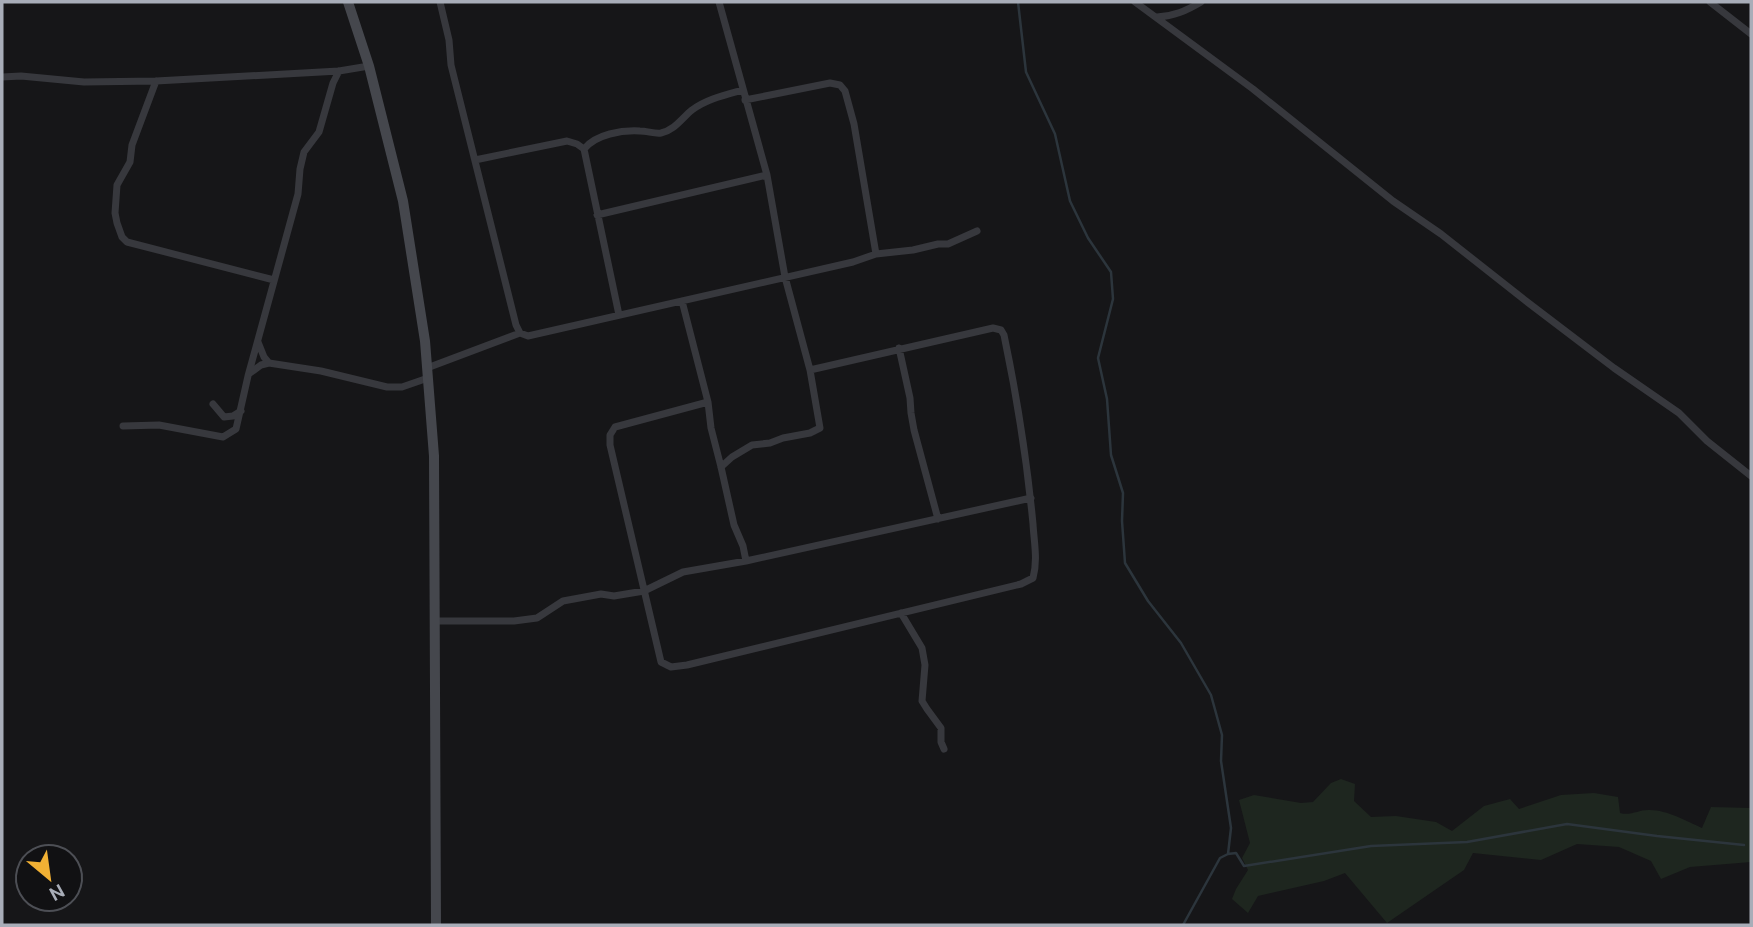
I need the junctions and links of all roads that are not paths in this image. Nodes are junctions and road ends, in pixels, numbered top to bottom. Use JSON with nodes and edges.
{"nodes":[{"id":1,"x":348,"y":2,"type":"edge"},
{"id":2,"x":440,"y":2,"type":"edge"},
{"id":3,"x":719,"y":2,"type":"edge"},
{"id":4,"x":1135,"y":2,"type":"edge"},
{"id":5,"x":1201,"y":2,"type":"edge"},
{"id":6,"x":1710,"y":2,"type":"edge"},
{"id":7,"x":1156,"y":17,"type":"junction"},
{"id":8,"x":1751,"y":34,"type":"edge"},
{"id":9,"x":369,"y":66,"type":"junction"},
{"id":10,"x":339,"y":71,"type":"junction"},
{"id":11,"x":2,"y":77,"type":"edge"},
{"id":12,"x":156,"y":81,"type":"junction"},
{"id":13,"x":743,"y":90,"type":"junction"},
{"id":14,"x":745,"y":100,"type":"junction"},
{"id":15,"x":584,"y":149,"type":"junction"},
{"id":16,"x":475,"y":160,"type":"junction"},
{"id":17,"x":766,"y":175,"type":"junction"},
{"id":18,"x":597,"y":215,"type":"junction"},
{"id":19,"x":977,"y":231,"type":"dead end"},
{"id":20,"x":876,"y":254,"type":"junction"},
{"id":21,"x":785,"y":277,"type":"junction"},
{"id":22,"x":274,"y":280,"type":"junction"},
{"id":23,"x":681,"y":301,"type":"junction"},
{"id":24,"x":619,"y":315,"type":"junction"},
{"id":25,"x":520,"y":333,"type":"junction"},
{"id":26,"x":258,"y":341,"type":"junction"},
{"id":27,"x":899,"y":348,"type":"junction"},
{"id":28,"x":269,"y":363,"type":"junction"},
{"id":29,"x":810,"y":370,"type":"junction"},
{"id":30,"x":428,"y":373,"type":"junction"},
{"id":31,"x":248,"y":376,"type":"junction"},
{"id":32,"x":708,"y":402,"type":"junction"},
{"id":33,"x":214,"y":404,"type":"dead end"},
{"id":34,"x":240,"y":411,"type":"junction"},
{"id":35,"x":123,"y":426,"type":"dead end"},
{"id":36,"x":721,"y":467,"type":"junction"},
{"id":37,"x":1751,"y":476,"type":"edge"},
{"id":38,"x":1031,"y":498,"type":"junction"},
{"id":39,"x":938,"y":519,"type":"junction"},
{"id":40,"x":746,"y":561,"type":"junction"},
{"id":41,"x":643,"y":591,"type":"junction"},
{"id":42,"x":901,"y":613,"type":"junction"},
{"id":43,"x":434,"y":621,"type":"junction"},
{"id":44,"x":944,"y":749,"type":"dead end"},
{"id":45,"x":436,"y":925,"type":"edge"}],
"edges":[{"from":1,"to":9,"type":"main road"},
{"from":2,"to":16,"type":"street"},
{"from":3,"to":13,"type":"street"},
{"from":4,"to":7,"type":"street"},
{"from":5,"to":7,"type":"street"},
{"from":6,"to":8,"type":"street"},
{"from":7,"to":37,"type":"street"},
{"from":9,"to":10,"type":"street"},
{"from":9,"to":30,"type":"main road"},
{"from":10,"to":12,"type":"street"},
{"from":10,"to":22,"type":"street"},
{"from":11,"to":12,"type":"street"},
{"from":12,"to":22,"type":"street"},
{"from":13,"to":14,"type":"street"},
{"from":13,"to":15,"type":"street"},
{"from":14,"to":17,"type":"street"},
{"from":14,"to":20,"type":"street"},
{"from":15,"to":16,"type":"street"},
{"from":15,"to":18,"type":"street"},
{"from":16,"to":25,"type":"street"},
{"from":17,"to":18,"type":"street"},
{"from":17,"to":21,"type":"street"},
{"from":18,"to":24,"type":"street"},
{"from":19,"to":20,"type":"street"},
{"from":20,"to":21,"type":"street"},
{"from":21,"to":23,"type":"street"},
{"from":21,"to":29,"type":"street"},
{"from":22,"to":26,"type":"street"},
{"from":23,"to":24,"type":"street"},
{"from":23,"to":32,"type":"street"},
{"from":24,"to":25,"type":"street"},
{"from":25,"to":30,"type":"street"},
{"from":26,"to":28,"type":"street"},
{"from":26,"to":31,"type":"street"},
{"from":27,"to":29,"type":"street"},
{"from":27,"to":38,"type":"street"},
{"from":27,"to":39,"type":"street"},
{"from":28,"to":30,"type":"street"},
{"from":28,"to":31,"type":"street"},
{"from":29,"to":36,"type":"street"},
{"from":30,"to":43,"type":"main road"},
{"from":31,"to":34,"type":"street"},
{"from":32,"to":36,"type":"street"},
{"from":32,"to":41,"type":"street"},
{"from":33,"to":34,"type":"street"},
{"from":34,"to":35,"type":"street"},
{"from":36,"to":40,"type":"street"},
{"from":38,"to":39,"type":"street"},
{"from":38,"to":42,"type":"street"},
{"from":39,"to":40,"type":"street"},
{"from":40,"to":41,"type":"street"},
{"from":41,"to":42,"type":"street"},
{"from":41,"to":43,"type":"street"},
{"from":42,"to":44,"type":"street"},
{"from":43,"to":45,"type":"main road"}]}
